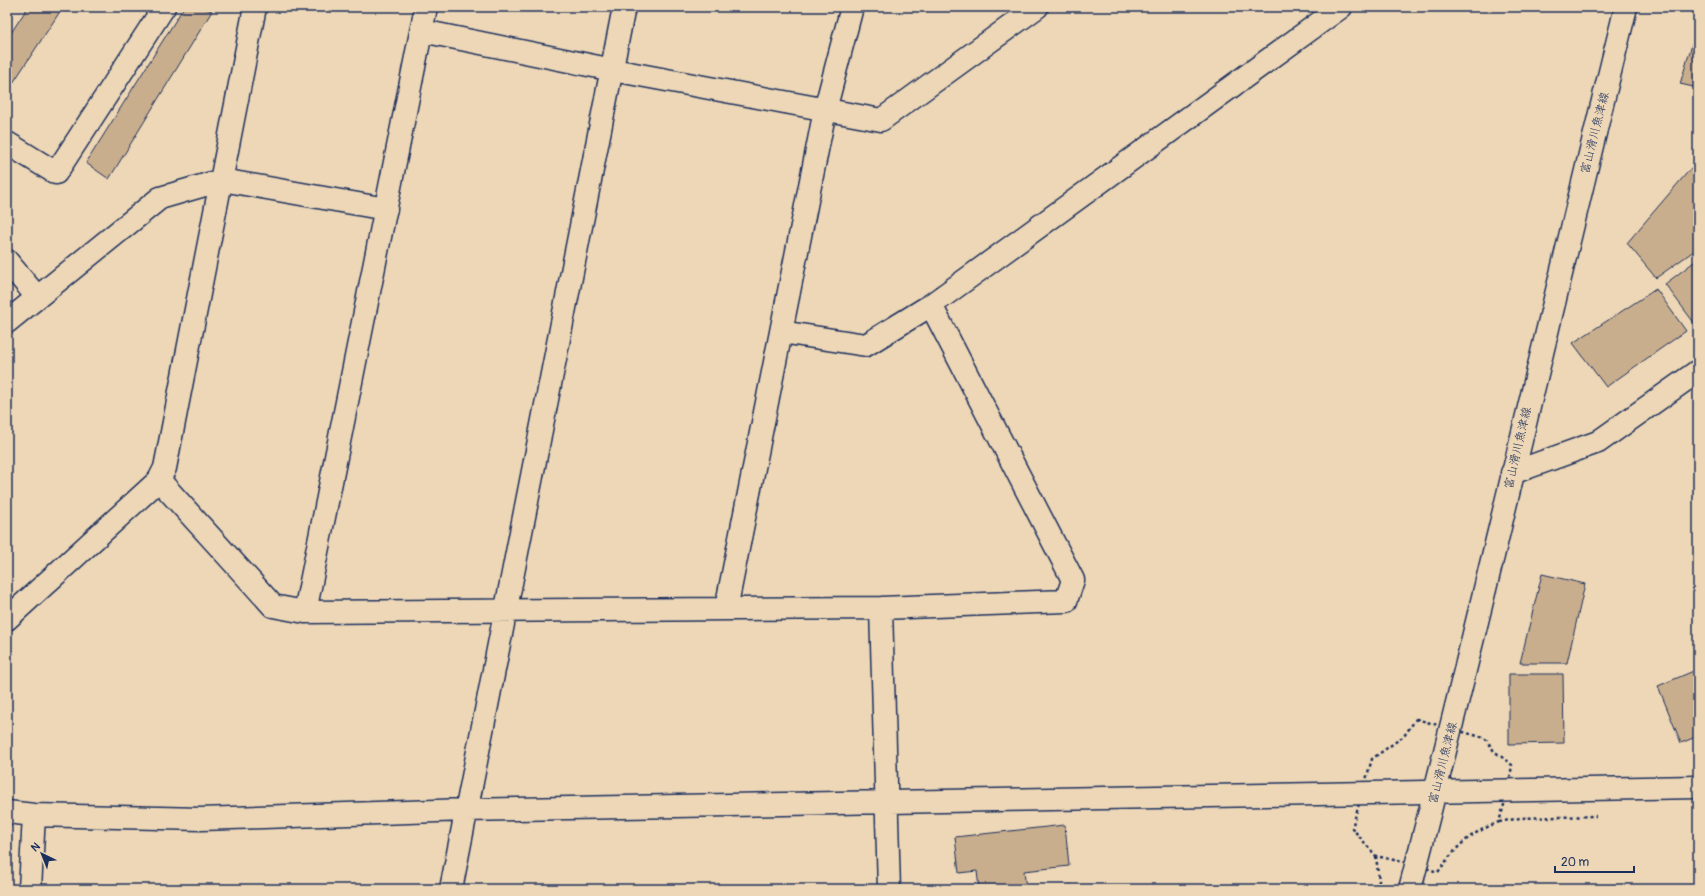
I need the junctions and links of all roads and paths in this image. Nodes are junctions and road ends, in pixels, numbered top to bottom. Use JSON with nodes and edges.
{"nodes":[{"id":1,"x":164,"y":7,"type":"edge"},
{"id":2,"x":255,"y":7,"type":"edge"},
{"id":3,"x":426,"y":7,"type":"edge"},
{"id":4,"x":624,"y":7,"type":"edge"},
{"id":5,"x":852,"y":7,"type":"edge"},
{"id":6,"x":1037,"y":7,"type":"edge"},
{"id":7,"x":1342,"y":7,"type":"edge"},
{"id":8,"x":1626,"y":7,"type":"edge"},
{"id":9,"x":422,"y":31,"type":"junction"},
{"id":10,"x":613,"y":70,"type":"junction"},
{"id":11,"x":825,"y":110,"type":"junction"},
{"id":12,"x":7,"y":143,"type":"edge"},
{"id":13,"x":222,"y":180,"type":"junction"},
{"id":14,"x":386,"y":210,"type":"junction"},
{"id":15,"x":7,"y":260,"type":"edge"},
{"id":16,"x":37,"y":298,"type":"junction"},
{"id":17,"x":931,"y":306,"type":"junction"},
{"id":18,"x":7,"y":322,"type":"edge"},
{"id":19,"x":781,"y":332,"type":"junction"},
{"id":20,"x":1698,"y":371,"type":"edge"},
{"id":21,"x":1512,"y":473,"type":"junction"},
{"id":22,"x":159,"y":480,"type":"junction"},
{"id":23,"x":880,"y":608,"type":"junction"},
{"id":24,"x":726,"y":609,"type":"junction"},
{"id":25,"x":507,"y":611,"type":"junction"},
{"id":26,"x":305,"y":612,"type":"junction"},
{"id":27,"x":7,"y":619,"type":"edge"},
{"id":28,"x":1698,"y":787,"type":"edge"},
{"id":29,"x":1436,"y":791,"type":"junction"},
{"id":30,"x":887,"y":803,"type":"junction"},
{"id":31,"x":466,"y":810,"type":"junction"},
{"id":32,"x":7,"y":812,"type":"edge"},
{"id":33,"x":34,"y":815,"type":"junction"},
{"id":34,"x":1603,"y":815,"type":"dead end"},
{"id":35,"x":1499,"y":822,"type":"dead end"},
{"id":36,"x":1376,"y":856,"type":"dead end"},
{"id":37,"x":30,"y":889,"type":"edge"},
{"id":38,"x":451,"y":889,"type":"edge"},
{"id":39,"x":889,"y":889,"type":"edge"},
{"id":40,"x":1377,"y":889,"type":"edge"},
{"id":41,"x":1410,"y":889,"type":"edge"}],
"edges":[{"from":1,"to":12,"type":"street"},
{"from":2,"to":13,"type":"street"},
{"from":3,"to":9,"type":"street"},
{"from":4,"to":10,"type":"street"},
{"from":5,"to":11,"type":"street"},
{"from":6,"to":11,"type":"street"},
{"from":7,"to":17,"type":"street"},
{"from":8,"to":21,"type":"street","name":"富山滑川魚津線"},
{"from":9,"to":10,"type":"street"},
{"from":9,"to":14,"type":"street"},
{"from":10,"to":11,"type":"street"},
{"from":10,"to":25,"type":"street"},
{"from":11,"to":19,"type":"street"},
{"from":13,"to":14,"type":"street"},
{"from":13,"to":16,"type":"street"},
{"from":13,"to":22,"type":"street"},
{"from":14,"to":26,"type":"street"},
{"from":15,"to":16,"type":"street"},
{"from":16,"to":18,"type":"street"},
{"from":17,"to":19,"type":"street"},
{"from":17,"to":23,"type":"street"},
{"from":19,"to":24,"type":"street"},
{"from":20,"to":21,"type":"street"},
{"from":21,"to":29,"type":"street","name":"富山滑川魚津線"},
{"from":22,"to":26,"type":"street"},
{"from":22,"to":27,"type":"street"},
{"from":23,"to":24,"type":"street"},
{"from":23,"to":30,"type":"street"},
{"from":24,"to":25,"type":"street"},
{"from":25,"to":26,"type":"street"},
{"from":25,"to":31,"type":"street"},
{"from":28,"to":29,"type":"street"},
{"from":29,"to":30,"type":"street"},
{"from":29,"to":41,"type":"street","name":"富山滑川魚津線"},
{"from":30,"to":31,"type":"street"},
{"from":30,"to":39,"type":"street"},
{"from":31,"to":33,"type":"street"},
{"from":31,"to":38,"type":"street"},
{"from":32,"to":33,"type":"street"},
{"from":33,"to":37,"type":"street"},
{"from":34,"to":35,"type":"path"},
{"from":36,"to":40,"type":"path"}]}
